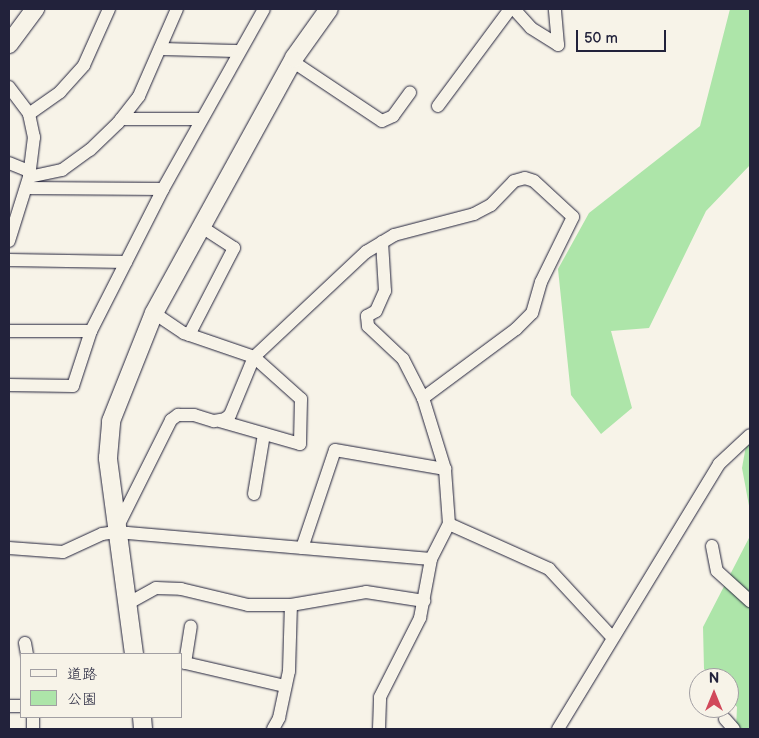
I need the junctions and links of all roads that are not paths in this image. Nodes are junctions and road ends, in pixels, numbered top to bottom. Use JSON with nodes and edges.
{"nodes":[{"id":1,"x":35,"y":9,"type":"edge"},
{"id":2,"x":109,"y":9,"type":"edge"},
{"id":3,"x":177,"y":9,"type":"edge"},
{"id":4,"x":264,"y":9,"type":"edge"},
{"id":5,"x":328,"y":9,"type":"edge"},
{"id":6,"x":512,"y":9,"type":"edge"},
{"id":7,"x":555,"y":9,"type":"edge"},
{"id":8,"x":9,"y":44,"type":"edge"},
{"id":9,"x":160,"y":49,"type":"junction"},
{"id":10,"x":238,"y":51,"type":"junction"},
{"id":11,"x":292,"y":61,"type":"junction"},
{"id":12,"x":9,"y":87,"type":"edge"},
{"id":13,"x":410,"y":93,"type":"dead end"},
{"id":14,"x":438,"y":106,"type":"dead end"},
{"id":15,"x":29,"y":114,"type":"junction"},
{"id":16,"x":121,"y":118,"type":"junction"},
{"id":17,"x":201,"y":119,"type":"junction"},
{"id":18,"x":9,"y":162,"type":"edge"},
{"id":19,"x":28,"y":179,"type":"junction"},
{"id":20,"x":163,"y":189,"type":"junction"},
{"id":21,"x":202,"y":227,"type":"junction"},
{"id":22,"x":9,"y":238,"type":"edge"},
{"id":23,"x":382,"y":242,"type":"junction"},
{"id":24,"x":9,"y":260,"type":"edge"},
{"id":25,"x":126,"y":262,"type":"junction"},
{"id":26,"x":154,"y":313,"type":"junction"},
{"id":27,"x":9,"y":331,"type":"edge"},
{"id":28,"x":91,"y":331,"type":"junction"},
{"id":29,"x":189,"y":335,"type":"junction"},
{"id":30,"x":254,"y":357,"type":"junction"},
{"id":31,"x":9,"y":385,"type":"edge"},
{"id":32,"x":423,"y":398,"type":"junction"},
{"id":33,"x":220,"y":421,"type":"junction"},
{"id":34,"x":264,"y":434,"type":"junction"},
{"id":35,"x":750,"y":435,"type":"edge"},
{"id":36,"x":445,"y":469,"type":"junction"},
{"id":37,"x":254,"y":494,"type":"dead end"},
{"id":38,"x":449,"y":524,"type":"junction"},
{"id":39,"x":116,"y":532,"type":"junction"},
{"id":40,"x":712,"y":546,"type":"dead end"},
{"id":41,"x":9,"y":548,"type":"edge"},
{"id":42,"x":302,"y":548,"type":"junction"},
{"id":43,"x":431,"y":559,"type":"junction"},
{"id":44,"x":750,"y":601,"type":"edge"},
{"id":45,"x":424,"y":602,"type":"junction"},
{"id":46,"x":126,"y":604,"type":"junction"},
{"id":47,"x":291,"y":605,"type":"junction"},
{"id":48,"x":190,"y":626,"type":"dead end"},
{"id":49,"x":612,"y":637,"type":"junction"},
{"id":50,"x":135,"y":653,"type":"edge"},
{"id":51,"x":183,"y":663,"type":"edge"},
{"id":52,"x":286,"y":686,"type":"junction"},
{"id":53,"x":725,"y":719,"type":"dead end"},
{"id":54,"x":273,"y":729,"type":"edge"},
{"id":55,"x":379,"y":729,"type":"edge"},
{"id":56,"x":558,"y":729,"type":"edge"},
{"id":57,"x":734,"y":729,"type":"edge"}],
"edges":[{"from":1,"to":8,"type":"street"},
{"from":2,"to":15,"type":"street"},
{"from":3,"to":9,"type":"street"},
{"from":4,"to":10,"type":"street"},
{"from":5,"to":11,"type":"street"},
{"from":6,"to":7,"type":"street"},
{"from":6,"to":14,"type":"street"},
{"from":9,"to":10,"type":"street"},
{"from":9,"to":16,"type":"street"},
{"from":10,"to":17,"type":"street"},
{"from":11,"to":13,"type":"street"},
{"from":11,"to":21,"type":"street"},
{"from":12,"to":15,"type":"street"},
{"from":15,"to":19,"type":"street"},
{"from":16,"to":17,"type":"street"},
{"from":16,"to":19,"type":"street"},
{"from":17,"to":20,"type":"street"},
{"from":18,"to":19,"type":"street"},
{"from":19,"to":20,"type":"street"},
{"from":19,"to":22,"type":"street"},
{"from":20,"to":25,"type":"street"},
{"from":21,"to":26,"type":"street"},
{"from":21,"to":29,"type":"street"},
{"from":23,"to":30,"type":"street"},
{"from":23,"to":32,"type":"street"},
{"from":23,"to":32,"type":"street"},
{"from":24,"to":25,"type":"street"},
{"from":25,"to":28,"type":"street"},
{"from":26,"to":29,"type":"street"},
{"from":26,"to":39,"type":"street"},
{"from":27,"to":28,"type":"street"},
{"from":28,"to":31,"type":"street"},
{"from":29,"to":30,"type":"street"},
{"from":30,"to":33,"type":"street"},
{"from":30,"to":34,"type":"street"},
{"from":32,"to":36,"type":"street"},
{"from":33,"to":34,"type":"street"},
{"from":33,"to":39,"type":"street"},
{"from":34,"to":37,"type":"street"},
{"from":35,"to":49,"type":"street"},
{"from":36,"to":38,"type":"street"},
{"from":36,"to":42,"type":"street"},
{"from":38,"to":43,"type":"street"},
{"from":38,"to":49,"type":"street"},
{"from":39,"to":41,"type":"street"},
{"from":39,"to":42,"type":"street"},
{"from":39,"to":46,"type":"street"},
{"from":40,"to":44,"type":"street"},
{"from":42,"to":43,"type":"street"},
{"from":43,"to":45,"type":"street"},
{"from":45,"to":47,"type":"street"},
{"from":45,"to":55,"type":"street"},
{"from":46,"to":47,"type":"street"},
{"from":46,"to":50,"type":"street"},
{"from":47,"to":52,"type":"street"},
{"from":48,"to":51,"type":"street"},
{"from":49,"to":56,"type":"street"},
{"from":51,"to":52,"type":"street"},
{"from":52,"to":54,"type":"street"},
{"from":53,"to":57,"type":"street"}]}
